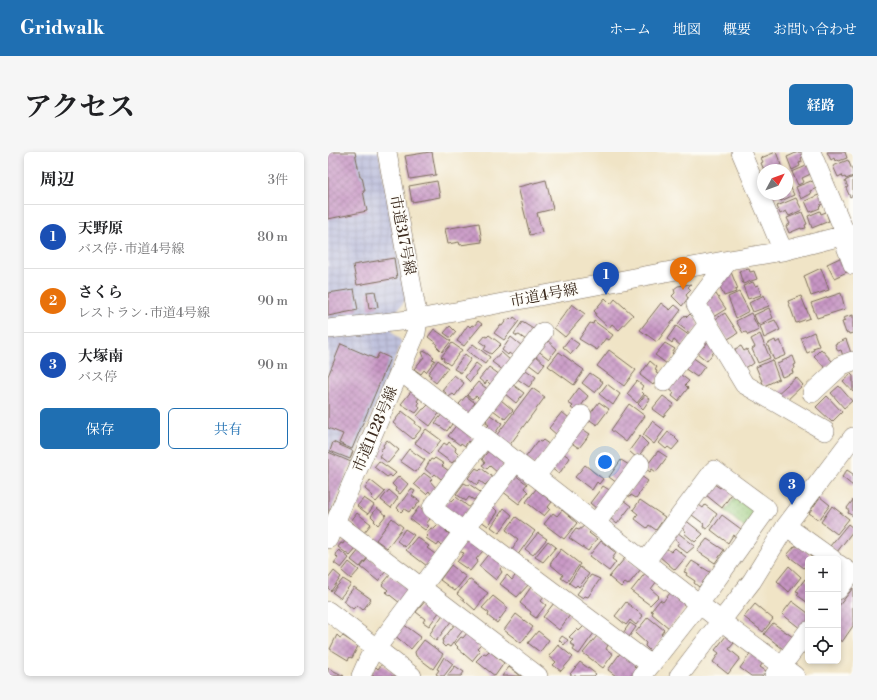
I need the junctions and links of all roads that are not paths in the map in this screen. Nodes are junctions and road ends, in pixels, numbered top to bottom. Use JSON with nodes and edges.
{"nodes":[{"id":1,"x":387,"y":152,"type":"edge"},
{"id":2,"x":741,"y":152,"type":"edge"},
{"id":3,"x":811,"y":152,"type":"edge"},
{"id":4,"x":847,"y":235,"type":"edge"},
{"id":5,"x":783,"y":251,"type":"junction"},
{"id":6,"x":729,"y":260,"type":"junction"},
{"id":7,"x":853,"y":265,"type":"edge"},
{"id":8,"x":418,"y":319,"type":"junction"},
{"id":9,"x":708,"y":324,"type":"junction"},
{"id":10,"x":328,"y":329,"type":"edge"},
{"id":11,"x":543,"y":332,"type":"dead end"},
{"id":12,"x":853,"y":361,"type":"edge"},
{"id":13,"x":400,"y":371,"type":"junction"},
{"id":14,"x":664,"y":382,"type":"dead end"},
{"id":15,"x":812,"y":393,"type":"dead end"},
{"id":16,"x":582,"y":415,"type":"dead end"},
{"id":17,"x":825,"y":430,"type":"dead end"},
{"id":18,"x":478,"y":431,"type":"junction"},
{"id":19,"x":853,"y":437,"type":"edge"},
{"id":20,"x":516,"y":461,"type":"junction"},
{"id":21,"x":640,"y":464,"type":"dead end"},
{"id":22,"x":536,"y":476,"type":"junction"},
{"id":23,"x":596,"y":523,"type":"junction"},
{"id":24,"x":786,"y":526,"type":"junction"},
{"id":25,"x":465,"y":529,"type":"junction"},
{"id":26,"x":332,"y":530,"type":"edge"},
{"id":27,"x":828,"y":556,"type":"edge"},
{"id":28,"x":645,"y":562,"type":"junction"},
{"id":29,"x":841,"y":566,"type":"edge"},
{"id":30,"x":841,"y":586,"type":"edge"},
{"id":31,"x":421,"y":588,"type":"junction"},
{"id":32,"x":699,"y":604,"type":"junction"},
{"id":33,"x":328,"y":611,"type":"edge"},
{"id":34,"x":721,"y":621,"type":"junction"},
{"id":35,"x":805,"y":636,"type":"edge"},
{"id":36,"x":376,"y":648,"type":"junction"},
{"id":37,"x":646,"y":671,"type":"edge"},
{"id":38,"x":784,"y":673,"type":"edge"},
{"id":39,"x":361,"y":676,"type":"edge"},
{"id":40,"x":412,"y":676,"type":"edge"},
{"id":41,"x":538,"y":676,"type":"edge"},
{"id":42,"x":679,"y":676,"type":"edge"}],
"edges":[{"from":1,"to":8,"type":"street","name":"市道317号線"},
{"from":2,"to":5,"type":"street"},
{"from":3,"to":4,"type":"street"},
{"from":4,"to":5,"type":"street","name":"市道4号線"},
{"from":4,"to":7,"type":"street"},
{"from":5,"to":6,"type":"street","name":"市道4号線"},
{"from":6,"to":8,"type":"street","name":"市道4号線"},
{"from":6,"to":9,"type":"street"},
{"from":8,"to":10,"type":"street","name":"市道4号線"},
{"from":8,"to":13,"type":"street","name":"市道1128号線"},
{"from":9,"to":14,"type":"street"},
{"from":9,"to":17,"type":"street"},
{"from":11,"to":18,"type":"street"},
{"from":12,"to":15,"type":"street"},
{"from":13,"to":18,"type":"street"},
{"from":13,"to":26,"type":"street","name":"市道1128号線"},
{"from":16,"to":22,"type":"street"},
{"from":18,"to":20,"type":"street"},
{"from":18,"to":25,"type":"street"},
{"from":19,"to":24,"type":"street"},
{"from":20,"to":22,"type":"street"},
{"from":20,"to":25,"type":"street"},
{"from":21,"to":23,"type":"street"},
{"from":22,"to":23,"type":"street"},
{"from":23,"to":28,"type":"street"},
{"from":24,"to":27,"type":"street"},
{"from":24,"to":34,"type":"street"},
{"from":25,"to":31,"type":"street"},
{"from":25,"to":37,"type":"street"},
{"from":26,"to":31,"type":"street"},
{"from":28,"to":32,"type":"street"},
{"from":28,"to":32,"type":"street"},
{"from":29,"to":30,"type":"street"},
{"from":31,"to":36,"type":"street"},
{"from":31,"to":41,"type":"street"},
{"from":32,"to":34,"type":"street"},
{"from":32,"to":37,"type":"street"},
{"from":33,"to":36,"type":"street"},
{"from":34,"to":38,"type":"street"},
{"from":34,"to":42,"type":"street"},
{"from":35,"to":38,"type":"street"},
{"from":36,"to":39,"type":"street"},
{"from":36,"to":40,"type":"street"}]}
